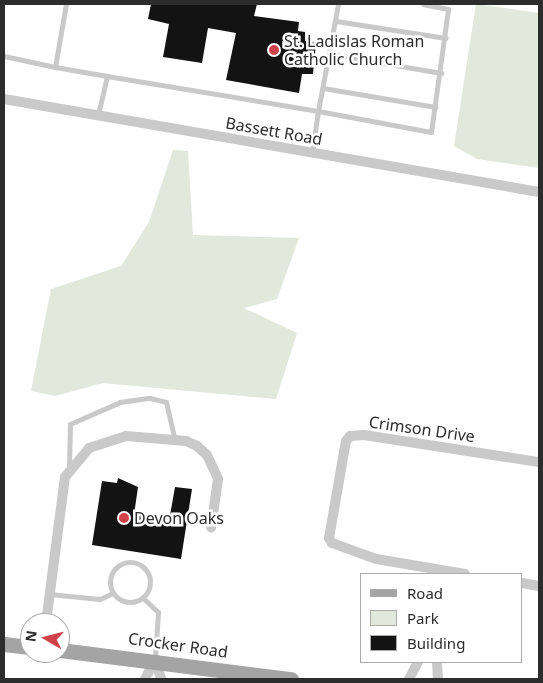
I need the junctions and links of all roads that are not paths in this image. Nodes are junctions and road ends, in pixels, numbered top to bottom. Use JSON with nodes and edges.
{"nodes":[{"id":1,"x":66,"y":4,"type":"edge"},
{"id":2,"x":338,"y":4,"type":"edge"},
{"id":3,"x":423,"y":4,"type":"edge"},
{"id":4,"x":336,"y":21,"type":"junction"},
{"id":5,"x":446,"y":38,"type":"junction"},
{"id":6,"x":330,"y":54,"type":"junction"},
{"id":7,"x":4,"y":56,"type":"edge"},
{"id":8,"x":55,"y":66,"type":"junction"},
{"id":9,"x":441,"y":73,"type":"junction"},
{"id":10,"x":107,"y":76,"type":"junction"},
{"id":11,"x":323,"y":88,"type":"junction"},
{"id":12,"x":4,"y":99,"type":"edge"},
{"id":13,"x":435,"y":107,"type":"junction"},
{"id":14,"x":318,"y":111,"type":"junction"},
{"id":15,"x":98,"y":115,"type":"junction"},
{"id":16,"x":312,"y":153,"type":"junction"},
{"id":17,"x":539,"y":192,"type":"edge"},
{"id":18,"x":174,"y":440,"type":"junction"},
{"id":19,"x":539,"y":462,"type":"edge"},
{"id":20,"x":69,"y":468,"type":"junction"},
{"id":21,"x":211,"y":528,"type":"dead end"},
{"id":22,"x":443,"y":573,"type":"edge"},
{"id":23,"x":523,"y":583,"type":"edge"},
{"id":24,"x":539,"y":586,"type":"edge"},
{"id":25,"x":113,"y":593,"type":"junction"},
{"id":26,"x":49,"y":594,"type":"junction"},
{"id":27,"x":143,"y":598,"type":"junction"},
{"id":28,"x":47,"y":613,"type":"edge"},
{"id":29,"x":4,"y":644,"type":"edge"},
{"id":30,"x":20,"y":646,"type":"edge"},
{"id":31,"x":70,"y":651,"type":"edge"},
{"id":32,"x":155,"y":659,"type":"junction"},
{"id":33,"x":417,"y":663,"type":"edge"},
{"id":34,"x":437,"y":663,"type":"edge"},
{"id":35,"x":145,"y":679,"type":"edge"},
{"id":36,"x":161,"y":679,"type":"edge"},
{"id":37,"x":292,"y":679,"type":"edge"},
{"id":38,"x":409,"y":679,"type":"edge"},
{"id":39,"x":438,"y":679,"type":"edge"}],
"edges":[{"from":1,"to":8,"type":"lane"},
{"from":2,"to":4,"type":"lane"},
{"from":3,"to":5,"type":"lane"},
{"from":4,"to":5,"type":"lane"},
{"from":4,"to":6,"type":"lane"},
{"from":5,"to":9,"type":"lane"},
{"from":6,"to":9,"type":"lane"},
{"from":6,"to":11,"type":"lane"},
{"from":7,"to":8,"type":"lane"},
{"from":8,"to":10,"type":"lane"},
{"from":9,"to":13,"type":"lane"},
{"from":10,"to":14,"type":"lane"},
{"from":10,"to":15,"type":"lane"},
{"from":11,"to":13,"type":"lane"},
{"from":11,"to":14,"type":"lane"},
{"from":12,"to":15,"type":"street","name":"Bassett Road"},
{"from":13,"to":14,"type":"lane"},
{"from":14,"to":16,"type":"lane"},
{"from":15,"to":16,"type":"street","name":"Bassett Road"},
{"from":16,"to":17,"type":"street","name":"Bassett Road"},
{"from":18,"to":20,"type":"street"},
{"from":18,"to":20,"type":"lane"},
{"from":18,"to":21,"type":"street"},
{"from":19,"to":22,"type":"street","name":"Crimson Drive"},
{"from":20,"to":26,"type":"street"},
{"from":23,"to":24,"type":"street"},
{"from":25,"to":26,"type":"lane"},
{"from":25,"to":27,"type":"lane"},
{"from":25,"to":27,"type":"lane"},
{"from":26,"to":28,"type":"street"},
{"from":27,"to":32,"type":"lane"},
{"from":29,"to":30,"type":"main road"},
{"from":31,"to":32,"type":"main road","name":"Crocker Road"},
{"from":32,"to":35,"type":"street"},
{"from":32,"to":36,"type":"street"},
{"from":32,"to":37,"type":"main road","name":"Crocker Road"},
{"from":33,"to":38,"type":"street"},
{"from":34,"to":39,"type":"street"}]}
